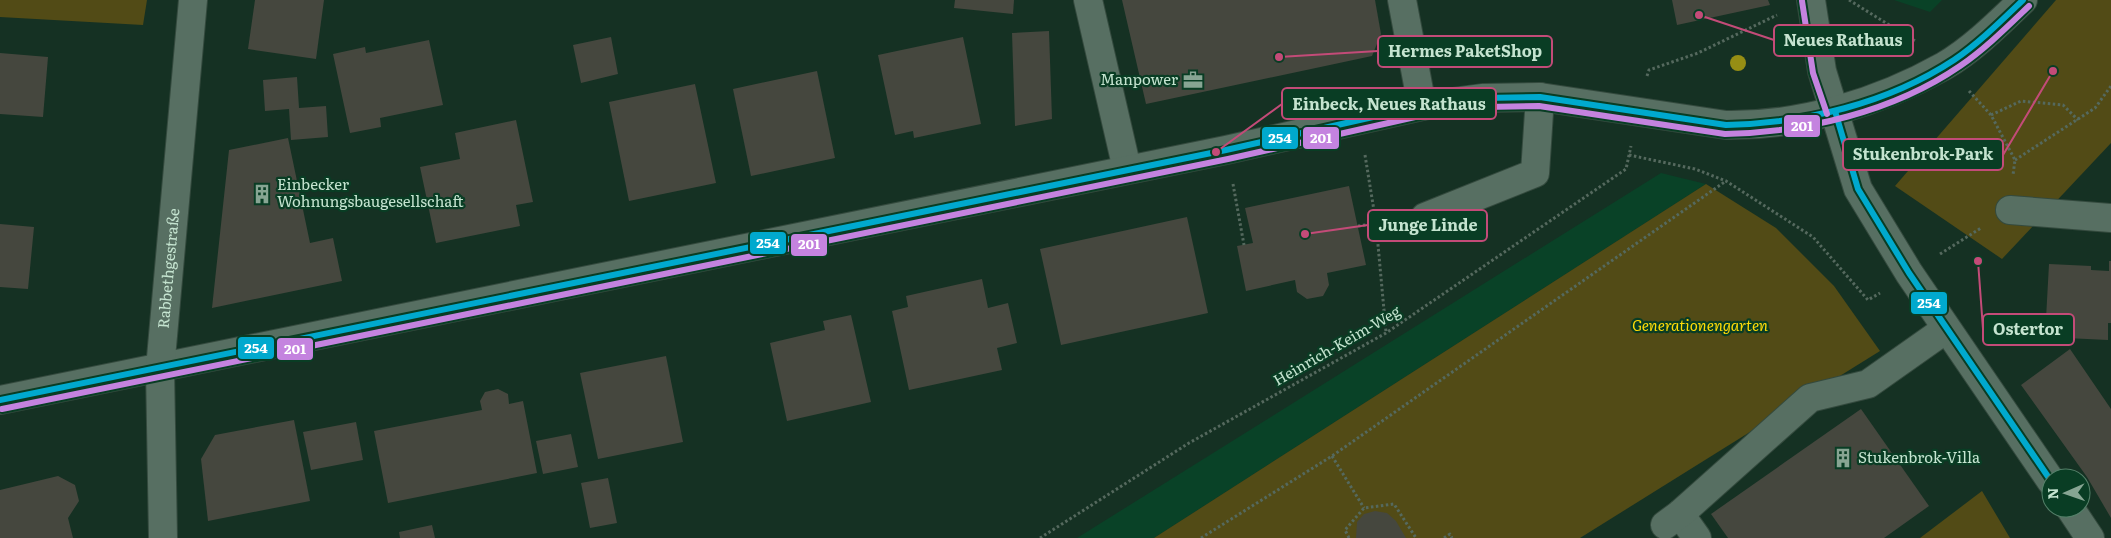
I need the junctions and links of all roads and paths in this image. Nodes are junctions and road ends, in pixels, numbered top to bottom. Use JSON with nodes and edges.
{"nodes":[{"id":1,"x":193,"y":0,"type":"edge"},
{"id":2,"x":1088,"y":0,"type":"edge"},
{"id":3,"x":1402,"y":0,"type":"edge"},
{"id":4,"x":1849,"y":0,"type":"edge"},
{"id":5,"x":2023,"y":0,"type":"edge"},
{"id":6,"x":1811,"y":2,"type":"edge"},
{"id":7,"x":1945,"y":65,"type":"junction"},
{"id":8,"x":2111,"y":86,"type":"edge"},
{"id":9,"x":1540,"y":97,"type":"junction"},
{"id":10,"x":1422,"y":106,"type":"junction"},
{"id":11,"x":1640,"y":111,"type":"junction"},
{"id":12,"x":1835,"y":111,"type":"junction"},
{"id":13,"x":1991,"y":115,"type":"junction"},
{"id":14,"x":1360,"y":120,"type":"junction"},
{"id":15,"x":2078,"y":120,"type":"junction"},
{"id":16,"x":1226,"y":150,"type":"junction"},
{"id":17,"x":1629,"y":155,"type":"junction"},
{"id":18,"x":2015,"y":160,"type":"junction"},
{"id":19,"x":1127,"y":169,"type":"junction"},
{"id":20,"x":2010,"y":210,"type":"joint"},
{"id":21,"x":1425,"y":217,"type":"dead end"},
{"id":22,"x":2111,"y":218,"type":"edge"},
{"id":23,"x":1244,"y":245,"type":"dead end"},
{"id":24,"x":1946,"y":329,"type":"junction"},
{"id":25,"x":1386,"y":333,"type":"junction"},
{"id":26,"x":160,"y":369,"type":"junction"},
{"id":27,"x":0,"y":400,"type":"edge"},
{"id":28,"x":1332,"y":456,"type":"junction"},
{"id":29,"x":2042,"y":468,"type":"edge"},
{"id":30,"x":1364,"y":508,"type":"junction"},
{"id":31,"x":2077,"y":518,"type":"edge"},
{"id":32,"x":163,"y":538,"type":"edge"},
{"id":33,"x":1040,"y":538,"type":"edge"},
{"id":34,"x":1201,"y":538,"type":"edge"},
{"id":35,"x":1349,"y":538,"type":"edge"},
{"id":36,"x":1416,"y":538,"type":"edge"},
{"id":37,"x":1444,"y":538,"type":"edge"},
{"id":38,"x":1452,"y":538,"type":"edge"},
{"id":39,"x":1697,"y":538,"type":"edge"},
{"id":40,"x":2090,"y":538,"type":"edge"}],
"edges":[{"from":1,"to":26,"type":"street","name":"Rabbethgestraße"},
{"from":2,"to":19,"type":"street"},
{"from":3,"to":10,"type":"street"},
{"from":4,"to":7,"type":"path"},
{"from":5,"to":7,"type":"street"},
{"from":6,"to":11,"type":"path","name":"Heinrich-Keim-Weg"},
{"from":6,"to":12,"type":"street"},
{"from":7,"to":12,"type":"street"},
{"from":7,"to":13,"type":"path"},
{"from":8,"to":15,"type":"path"},
{"from":9,"to":10,"type":"street"},
{"from":9,"to":11,"type":"street"},
{"from":9,"to":21,"type":"street"},
{"from":10,"to":14,"type":"street"},
{"from":11,"to":12,"type":"street"},
{"from":11,"to":17,"type":"path","name":"Heinrich-Keim-Weg"},
{"from":12,"to":24,"type":"street"},
{"from":13,"to":15,"type":"path"},
{"from":13,"to":18,"type":"path"},
{"from":14,"to":16,"type":"street"},
{"from":14,"to":25,"type":"path"},
{"from":15,"to":18,"type":"path"},
{"from":16,"to":19,"type":"street"},
{"from":16,"to":23,"type":"path"},
{"from":17,"to":25,"type":"path","name":"Heinrich-Keim-Weg"},
{"from":17,"to":28,"type":"path"},
{"from":18,"to":20,"type":"path"},
{"from":19,"to":26,"type":"street"},
{"from":20,"to":22,"type":"street"},
{"from":24,"to":29,"type":"street"},
{"from":24,"to":39,"type":"street"},
{"from":25,"to":33,"type":"path","name":"Heinrich-Keim-Weg"},
{"from":26,"to":27,"type":"street"},
{"from":26,"to":32,"type":"street","name":"Rabbethgestraße"},
{"from":28,"to":30,"type":"path"},
{"from":28,"to":34,"type":"path"},
{"from":30,"to":35,"type":"path"},
{"from":30,"to":36,"type":"path"},
{"from":31,"to":40,"type":"street"},
{"from":37,"to":38,"type":"path"}]}
